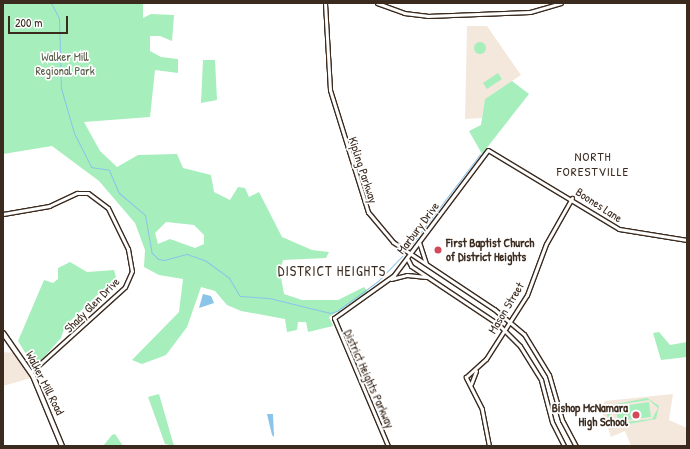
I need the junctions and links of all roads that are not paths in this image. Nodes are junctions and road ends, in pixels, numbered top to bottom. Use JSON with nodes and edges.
{"nodes":[{"id":1,"x":325,"y":3,"type":"edge"},
{"id":2,"x":377,"y":3,"type":"edge"},
{"id":3,"x":561,"y":3,"type":"edge"},
{"id":4,"x":386,"y":5,"type":"edge"},
{"id":5,"x":488,"y":150,"type":"joint"},
{"id":6,"x":572,"y":198,"type":"junction"},
{"id":7,"x":3,"y":214,"type":"edge"},
{"id":8,"x":687,"y":240,"type":"edge"},
{"id":9,"x":419,"y":242,"type":"junction"},
{"id":10,"x":410,"y":254,"type":"junction"},
{"id":11,"x":407,"y":258,"type":"junction"},
{"id":12,"x":428,"y":265,"type":"junction"},
{"id":13,"x":430,"y":278,"type":"junction"},
{"id":14,"x":389,"y":279,"type":"junction"},
{"id":15,"x":334,"y":320,"type":"joint"},
{"id":16,"x":510,"y":321,"type":"junction"},
{"id":17,"x":504,"y":330,"type":"junction"},
{"id":18,"x":3,"y":332,"type":"edge"},
{"id":19,"x":477,"y":369,"type":"junction"},
{"id":20,"x":31,"y":372,"type":"junction"},
{"id":21,"x":471,"y":384,"type":"junction"},
{"id":22,"x":62,"y":446,"type":"edge"},
{"id":23,"x":388,"y":446,"type":"edge"},
{"id":24,"x":489,"y":446,"type":"edge"},
{"id":25,"x":564,"y":446,"type":"edge"},
{"id":26,"x":576,"y":446,"type":"edge"}],
"edges":[{"from":1,"to":10,"type":"street","name":"Kipling Parkway"},
{"from":2,"to":4,"type":"street"},
{"from":3,"to":4,"type":"street"},
{"from":5,"to":6,"type":"street","name":"Boones Lane"},
{"from":5,"to":9,"type":"street","name":"Marbury Drive"},
{"from":6,"to":8,"type":"street","name":"Boones Lane"},
{"from":6,"to":16,"type":"street","name":"Mason Street"},
{"from":7,"to":20,"type":"street","name":"Shady Glen Drive"},
{"from":9,"to":10,"type":"street","name":"Marbury Drive"},
{"from":9,"to":12,"type":"street"},
{"from":10,"to":11,"type":"street","name":"Marbury Drive"},
{"from":10,"to":12,"type":"street","name":"Kipling Parkway"},
{"from":11,"to":13,"type":"street"},
{"from":11,"to":14,"type":"street","name":"Marbury Drive"},
{"from":12,"to":16,"type":"street","name":"Kipling Parkway"},
{"from":13,"to":14,"type":"street"},
{"from":13,"to":17,"type":"street"},
{"from":14,"to":15,"type":"street","name":"Marbury Drive"},
{"from":15,"to":23,"type":"street","name":"District Heights Parkway"},
{"from":16,"to":17,"type":"street","name":"Mason Street"},
{"from":16,"to":26,"type":"street","name":"Kipling Parkway"},
{"from":17,"to":19,"type":"street","name":"Mason Street"},
{"from":17,"to":25,"type":"street"},
{"from":18,"to":20,"type":"main road","name":"Walker Mill Road"},
{"from":19,"to":21,"type":"street"},
{"from":19,"to":21,"type":"street","name":"Mason Street"},
{"from":20,"to":22,"type":"main road","name":"Walker Mill Road"},
{"from":21,"to":24,"type":"street"}]}
